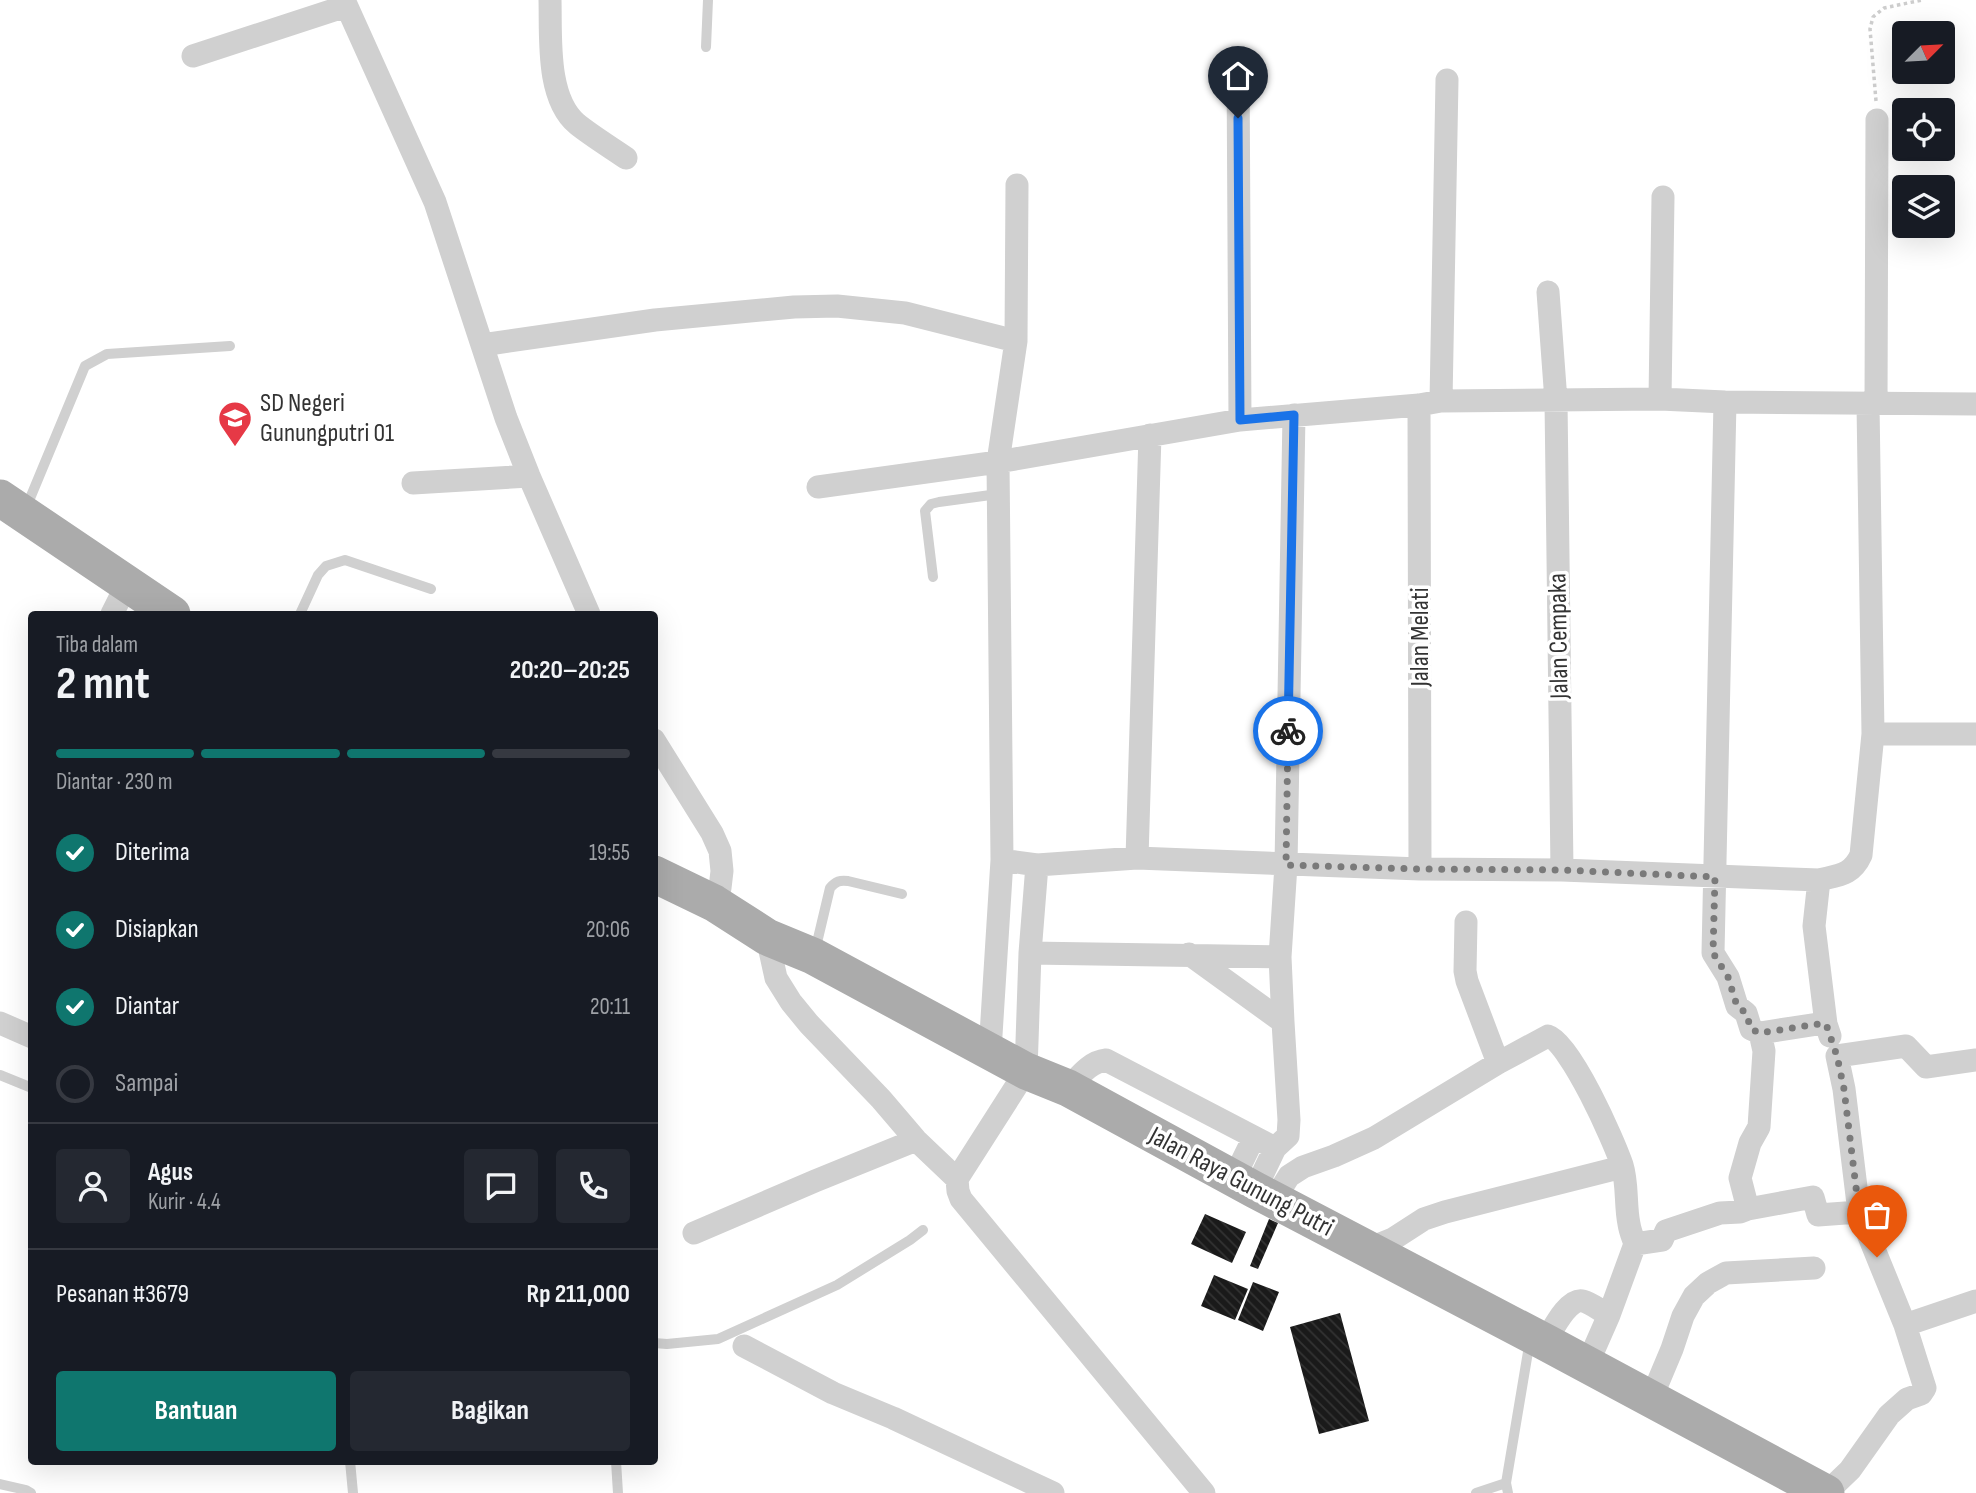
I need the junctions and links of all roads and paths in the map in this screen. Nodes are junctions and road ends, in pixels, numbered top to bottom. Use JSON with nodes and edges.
{"nodes":[{"id":1,"x":550,"y":0,"type":"edge"},
{"id":2,"x":708,"y":0,"type":"edge"},
{"id":3,"x":1922,"y":0,"type":"edge"},
{"id":4,"x":345,"y":3,"type":"edge"},
{"id":5,"x":706,"y":47,"type":"dead end"},
{"id":6,"x":193,"y":55,"type":"dead end"},
{"id":7,"x":1238,"y":63,"type":"dead end"},
{"id":8,"x":1447,"y":80,"type":"dead end"},
{"id":9,"x":1877,"y":120,"type":"joint"},
{"id":10,"x":626,"y":158,"type":"dead end"},
{"id":11,"x":1017,"y":185,"type":"dead end"},
{"id":12,"x":1662,"y":197,"type":"dead end"},
{"id":13,"x":1548,"y":292,"type":"dead end"},
{"id":14,"x":1016,"y":341,"type":"junction"},
{"id":15,"x":482,"y":345,"type":"junction"},
{"id":16,"x":230,"y":346,"type":"dead end"},
{"id":17,"x":1660,"y":399,"type":"junction"},
{"id":18,"x":1556,"y":401,"type":"junction"},
{"id":19,"x":1725,"y":402,"type":"junction"},
{"id":20,"x":1430,"y":403,"type":"junction"},
{"id":21,"x":1872,"y":404,"type":"junction"},
{"id":22,"x":1976,"y":404,"type":"edge"},
{"id":23,"x":1294,"y":415,"type":"junction"},
{"id":24,"x":1240,"y":420,"type":"junction"},
{"id":25,"x":1150,"y":436,"type":"junction"},
{"id":26,"x":998,"y":462,"type":"junction"},
{"id":27,"x":528,"y":476,"type":"junction"},
{"id":28,"x":414,"y":483,"type":"dead end"},
{"id":29,"x":818,"y":487,"type":"dead end"},
{"id":30,"x":998,"y":495,"type":"junction"},
{"id":31,"x":12,"y":507,"type":"edge"},
{"id":32,"x":933,"y":577,"type":"dead end"},
{"id":33,"x":431,"y":589,"type":"dead end"},
{"id":34,"x":120,"y":599,"type":"edge"},
{"id":35,"x":162,"y":611,"type":"edge"},
{"id":36,"x":301,"y":611,"type":"edge"},
{"id":37,"x":588,"y":611,"type":"edge"},
{"id":38,"x":1873,"y":734,"type":"junction"},
{"id":39,"x":1976,"y":734,"type":"edge"},
{"id":40,"x":658,"y":746,"type":"edge"},
{"id":41,"x":1137,"y":858,"type":"junction"},
{"id":42,"x":1002,"y":860,"type":"junction"},
{"id":43,"x":1037,"y":865,"type":"junction"},
{"id":44,"x":1286,"y":865,"type":"junction"},
{"id":45,"x":1420,"y":869,"type":"junction"},
{"id":46,"x":1562,"y":870,"type":"junction"},
{"id":47,"x":658,"y":876,"type":"edge"},
{"id":48,"x":1715,"y":877,"type":"junction"},
{"id":49,"x":1819,"y":880,"type":"junction"},
{"id":50,"x":902,"y":894,"type":"dead end"},
{"id":51,"x":714,"y":903,"type":"junction"},
{"id":52,"x":1466,"y":922,"type":"dead end"},
{"id":53,"x":767,"y":937,"type":"junction"},
{"id":54,"x":1030,"y":953,"type":"junction"},
{"id":55,"x":1189,"y":954,"type":"junction"},
{"id":56,"x":813,"y":956,"type":"junction"},
{"id":57,"x":1280,"y":957,"type":"junction"},
{"id":58,"x":1283,"y":1022,"type":"junction"},
{"id":59,"x":0,"y":1023,"type":"edge"},
{"id":60,"x":1826,"y":1024,"type":"junction"},
{"id":61,"x":1760,"y":1033,"type":"junction"},
{"id":62,"x":28,"y":1035,"type":"edge"},
{"id":63,"x":990,"y":1051,"type":"junction"},
{"id":64,"x":1837,"y":1056,"type":"junction"},
{"id":65,"x":1976,"y":1060,"type":"edge"},
{"id":66,"x":1498,"y":1063,"type":"junction"},
{"id":67,"x":1026,"y":1070,"type":"junction"},
{"id":68,"x":0,"y":1074,"type":"edge"},
{"id":69,"x":28,"y":1086,"type":"edge"},
{"id":70,"x":1068,"y":1088,"type":"junction"},
{"id":71,"x":1254,"y":1137,"type":"junction"},
{"id":72,"x":916,"y":1140,"type":"junction"},
{"id":73,"x":1275,"y":1148,"type":"junction"},
{"id":74,"x":1622,"y":1167,"type":"junction"},
{"id":75,"x":957,"y":1179,"type":"junction"},
{"id":76,"x":1254,"y":1189,"type":"junction"},
{"id":77,"x":1748,"y":1209,"type":"junction"},
{"id":78,"x":1859,"y":1212,"type":"junction"},
{"id":79,"x":923,"y":1230,"type":"dead end"},
{"id":80,"x":694,"y":1233,"type":"dead end"},
{"id":81,"x":1635,"y":1244,"type":"junction"},
{"id":82,"x":1368,"y":1249,"type":"junction"},
{"id":83,"x":1814,"y":1268,"type":"dead end"},
{"id":84,"x":1976,"y":1301,"type":"edge"},
{"id":85,"x":1609,"y":1315,"type":"junction"},
{"id":86,"x":1905,"y":1325,"type":"junction"},
{"id":87,"x":1538,"y":1338,"type":"junction"},
{"id":88,"x":658,"y":1343,"type":"edge"},
{"id":89,"x":744,"y":1346,"type":"dead end"},
{"id":90,"x":1587,"y":1364,"type":"junction"},
{"id":91,"x":1651,"y":1399,"type":"junction"},
{"id":92,"x":350,"y":1465,"type":"edge"},
{"id":93,"x":616,"y":1465,"type":"edge"},
{"id":94,"x":0,"y":1484,"type":"edge"},
{"id":95,"x":1507,"y":1488,"type":"edge"},
{"id":96,"x":31,"y":1493,"type":"edge"},
{"id":97,"x":352,"y":1493,"type":"edge"},
{"id":98,"x":618,"y":1493,"type":"edge"},
{"id":99,"x":1053,"y":1493,"type":"edge"},
{"id":100,"x":1204,"y":1493,"type":"edge"},
{"id":101,"x":1476,"y":1493,"type":"edge"},
{"id":102,"x":1826,"y":1493,"type":"edge"}],
"edges":[{"from":1,"to":10,"type":"street"},
{"from":2,"to":5,"type":"lane"},
{"from":3,"to":9,"type":"path"},
{"from":4,"to":6,"type":"street"},
{"from":4,"to":15,"type":"street"},
{"from":7,"to":24,"type":"street"},
{"from":8,"to":20,"type":"street","name":"Jalan Melati"},
{"from":9,"to":21,"type":"street"},
{"from":11,"to":14,"type":"street"},
{"from":12,"to":17,"type":"street"},
{"from":13,"to":18,"type":"street","name":"Jalan Cempaka"},
{"from":14,"to":15,"type":"street"},
{"from":14,"to":26,"type":"street"},
{"from":15,"to":27,"type":"street"},
{"from":16,"to":31,"type":"lane"},
{"from":17,"to":18,"type":"street"},
{"from":17,"to":19,"type":"street"},
{"from":18,"to":20,"type":"street"},
{"from":18,"to":46,"type":"street","name":"Jalan Cempaka"},
{"from":19,"to":21,"type":"street"},
{"from":19,"to":48,"type":"street"},
{"from":20,"to":23,"type":"street"},
{"from":20,"to":45,"type":"street","name":"Jalan Melati"},
{"from":21,"to":22,"type":"street"},
{"from":21,"to":38,"type":"street"},
{"from":23,"to":24,"type":"street"},
{"from":23,"to":44,"type":"street"},
{"from":24,"to":25,"type":"street"},
{"from":25,"to":26,"type":"street"},
{"from":25,"to":41,"type":"street"},
{"from":26,"to":29,"type":"street"},
{"from":26,"to":30,"type":"street"},
{"from":27,"to":28,"type":"street"},
{"from":27,"to":37,"type":"street"},
{"from":30,"to":32,"type":"lane"},
{"from":30,"to":42,"type":"street"},
{"from":31,"to":34,"type":"main road"},
{"from":33,"to":36,"type":"lane"},
{"from":34,"to":35,"type":"main road"},
{"from":38,"to":39,"type":"street"},
{"from":38,"to":49,"type":"street"},
{"from":40,"to":51,"type":"street"},
{"from":41,"to":43,"type":"street"},
{"from":41,"to":44,"type":"street"},
{"from":42,"to":43,"type":"street"},
{"from":42,"to":63,"type":"street"},
{"from":43,"to":54,"type":"street"},
{"from":44,"to":45,"type":"street"},
{"from":44,"to":57,"type":"street"},
{"from":45,"to":46,"type":"street"},
{"from":46,"to":48,"type":"street"},
{"from":47,"to":51,"type":"main road","name":"Jalan Raya Gunung Putri"},
{"from":48,"to":49,"type":"street"},
{"from":48,"to":61,"type":"street"},
{"from":49,"to":60,"type":"street"},
{"from":50,"to":56,"type":"lane"},
{"from":51,"to":53,"type":"main road","name":"Jalan Raya Gunung Putri"},
{"from":52,"to":66,"type":"street"},
{"from":53,"to":56,"type":"main road","name":"Jalan Raya Gunung Putri"},
{"from":53,"to":72,"type":"street"},
{"from":54,"to":55,"type":"street"},
{"from":54,"to":67,"type":"street"},
{"from":55,"to":57,"type":"street"},
{"from":55,"to":58,"type":"street"},
{"from":56,"to":63,"type":"main road","name":"Jalan Raya Gunung Putri"},
{"from":57,"to":58,"type":"street"},
{"from":58,"to":73,"type":"street"},
{"from":59,"to":62,"type":"street"},
{"from":60,"to":61,"type":"street"},
{"from":60,"to":64,"type":"street"},
{"from":61,"to":77,"type":"street"},
{"from":63,"to":67,"type":"main road","name":"Jalan Raya Gunung Putri"},
{"from":64,"to":65,"type":"street"},
{"from":64,"to":78,"type":"street"},
{"from":66,"to":74,"type":"street"},
{"from":66,"to":76,"type":"street"},
{"from":67,"to":70,"type":"main road","name":"Jalan Raya Gunung Putri"},
{"from":67,"to":75,"type":"street"},
{"from":68,"to":69,"type":"lane"},
{"from":70,"to":71,"type":"street"},
{"from":70,"to":76,"type":"main road","name":"Jalan Raya Gunung Putri"},
{"from":71,"to":73,"type":"street"},
{"from":71,"to":76,"type":"street"},
{"from":72,"to":75,"type":"street"},
{"from":72,"to":80,"type":"street"},
{"from":73,"to":76,"type":"street"},
{"from":74,"to":81,"type":"street"},
{"from":74,"to":82,"type":"street"},
{"from":75,"to":100,"type":"street"},
{"from":76,"to":82,"type":"main road","name":"Jalan Raya Gunung Putri"},
{"from":77,"to":78,"type":"street"},
{"from":77,"to":81,"type":"street"},
{"from":78,"to":86,"type":"street"},
{"from":79,"to":88,"type":"lane"},
{"from":81,"to":85,"type":"street"},
{"from":82,"to":87,"type":"main road","name":"Jalan Raya Gunung Putri"},
{"from":83,"to":91,"type":"street"},
{"from":84,"to":86,"type":"street"},
{"from":85,"to":87,"type":"street"},
{"from":85,"to":90,"type":"street"},
{"from":86,"to":102,"type":"street"},
{"from":87,"to":90,"type":"main road","name":"Jalan Raya Gunung Putri"},
{"from":87,"to":95,"type":"lane"},
{"from":89,"to":99,"type":"street"},
{"from":90,"to":91,"type":"main road","name":"Jalan Raya Gunung Putri"},
{"from":91,"to":102,"type":"main road","name":"Jalan Raya Gunung Putri"},
{"from":92,"to":97,"type":"lane"},
{"from":93,"to":98,"type":"lane"},
{"from":94,"to":96,"type":"lane"},
{"from":95,"to":101,"type":"lane"}]}
